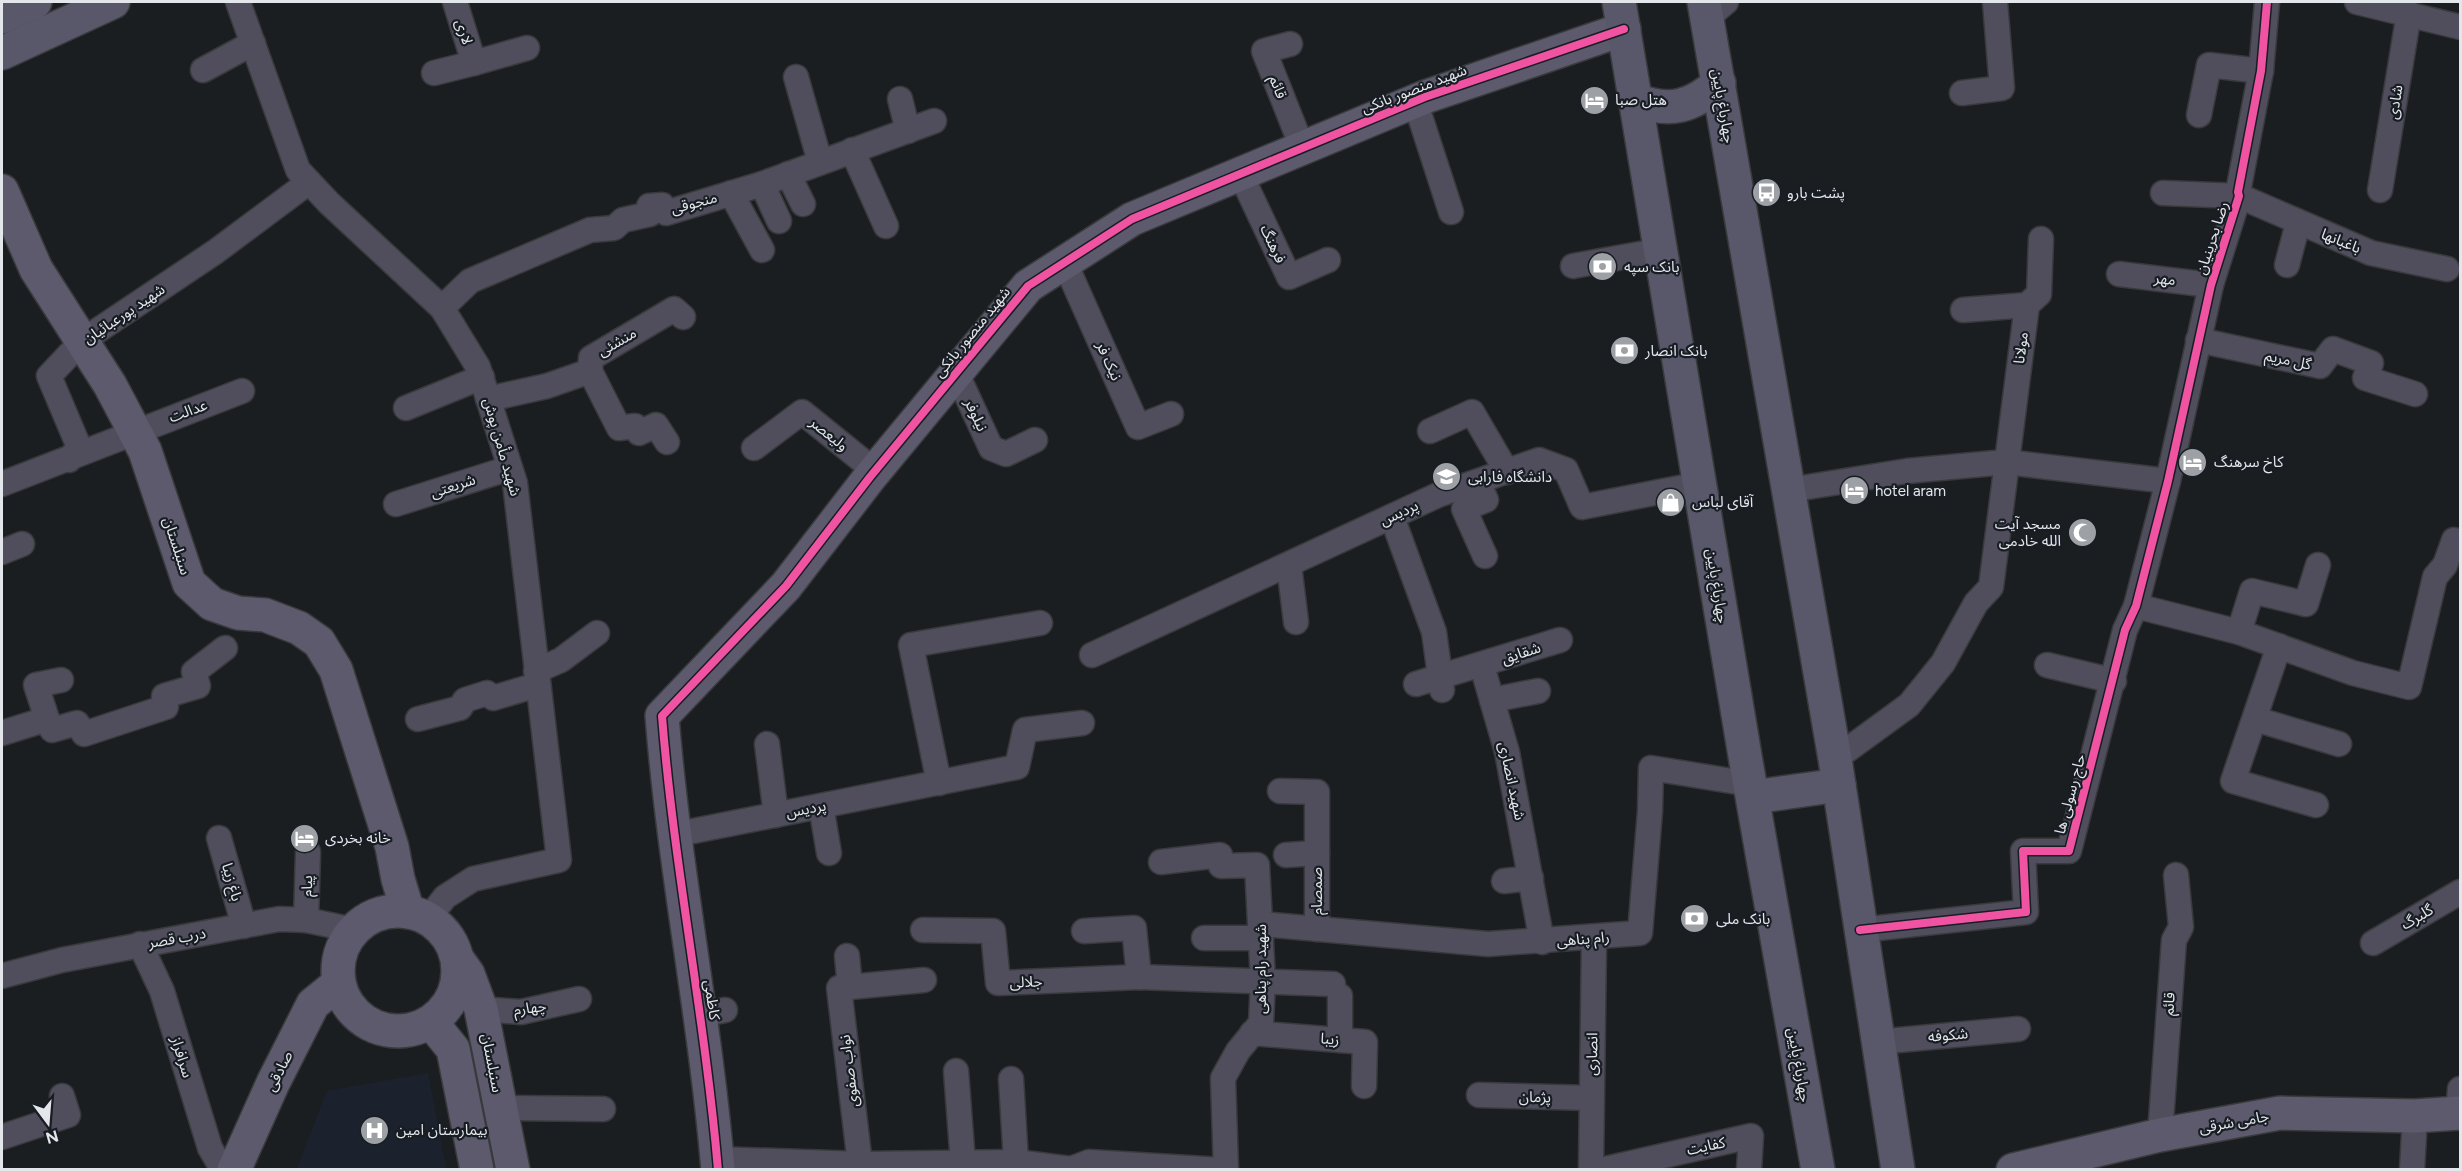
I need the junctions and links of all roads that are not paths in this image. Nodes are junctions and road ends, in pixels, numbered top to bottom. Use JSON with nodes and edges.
{"nodes":[{"id":1,"x":36,"y":2,"type":"edge"},
{"id":2,"x":113,"y":2,"type":"edge"},
{"id":3,"x":238,"y":2,"type":"edge"},
{"id":4,"x":454,"y":2,"type":"edge"},
{"id":5,"x":1995,"y":2,"type":"edge"},
{"id":6,"x":2267,"y":2,"type":"edge"},
{"id":7,"x":2357,"y":2,"type":"edge"},
{"id":8,"x":1713,"y":7,"type":"edge"},
{"id":9,"x":2409,"y":13,"type":"junction"},
{"id":10,"x":1622,"y":15,"type":"edge"},
{"id":11,"x":2,"y":17,"type":"edge"},
{"id":12,"x":2460,"y":27,"type":"edge"},
{"id":13,"x":253,"y":43,"type":"junction"},
{"id":14,"x":1290,"y":44,"type":"dead end"},
{"id":15,"x":527,"y":48,"type":"dead end"},
{"id":16,"x":2,"y":53,"type":"edge"},
{"id":17,"x":474,"y":63,"type":"junction"},
{"id":18,"x":203,"y":70,"type":"dead end"},
{"id":19,"x":2261,"y":71,"type":"junction"},
{"id":20,"x":434,"y":73,"type":"dead end"},
{"id":21,"x":796,"y":77,"type":"dead end"},
{"id":22,"x":1719,"y":83,"type":"junction"},
{"id":23,"x":1962,"y":93,"type":"dead end"},
{"id":24,"x":900,"y":99,"type":"dead end"},
{"id":25,"x":1636,"y":100,"type":"junction"},
{"id":26,"x":1415,"y":101,"type":"junction"},
{"id":27,"x":2199,"y":115,"type":"dead end"},
{"id":28,"x":934,"y":121,"type":"dead end"},
{"id":29,"x":908,"y":131,"type":"junction"},
{"id":30,"x":1302,"y":147,"type":"junction"},
{"id":31,"x":852,"y":150,"type":"junction"},
{"id":32,"x":820,"y":162,"type":"junction"},
{"id":33,"x":1240,"y":173,"type":"junction"},
{"id":34,"x":788,"y":174,"type":"junction"},
{"id":35,"x":309,"y":182,"type":"junction"},
{"id":36,"x":762,"y":184,"type":"junction"},
{"id":37,"x":2380,"y":190,"type":"dead end"},
{"id":38,"x":2,"y":191,"type":"edge"},
{"id":39,"x":731,"y":193,"type":"junction"},
{"id":40,"x":2163,"y":193,"type":"dead end"},
{"id":41,"x":2239,"y":196,"type":"junction"},
{"id":42,"x":803,"y":204,"type":"dead end"},
{"id":43,"x":1451,"y":212,"type":"dead end"},
{"id":44,"x":779,"y":221,"type":"dead end"},
{"id":45,"x":2298,"y":223,"type":"junction"},
{"id":46,"x":886,"y":226,"type":"dead end"},
{"id":47,"x":2041,"y":239,"type":"dead end"},
{"id":48,"x":762,"y":250,"type":"dead end"},
{"id":49,"x":1662,"y":250,"type":"junction"},
{"id":50,"x":1328,"y":260,"type":"dead end"},
{"id":51,"x":1065,"y":262,"type":"junction"},
{"id":52,"x":2288,"y":265,"type":"dead end"},
{"id":53,"x":1573,"y":266,"type":"dead end"},
{"id":54,"x":2447,"y":269,"type":"dead end"},
{"id":55,"x":2119,"y":274,"type":"dead end"},
{"id":56,"x":2211,"y":285,"type":"junction"},
{"id":57,"x":2027,"y":305,"type":"junction"},
{"id":58,"x":442,"y":308,"type":"junction"},
{"id":59,"x":1963,"y":310,"type":"dead end"},
{"id":60,"x":683,"y":317,"type":"dead end"},
{"id":61,"x":2198,"y":340,"type":"junction"},
{"id":62,"x":82,"y":341,"type":"junction"},
{"id":63,"x":590,"y":371,"type":"junction"},
{"id":64,"x":956,"y":372,"type":"junction"},
{"id":65,"x":485,"y":388,"type":"junction"},
{"id":66,"x":242,"y":391,"type":"dead end"},
{"id":67,"x":2415,"y":394,"type":"dead end"},
{"id":68,"x":406,"y":408,"type":"dead end"},
{"id":69,"x":1171,"y":414,"type":"dead end"},
{"id":70,"x":134,"y":431,"type":"junction"},
{"id":71,"x":1430,"y":431,"type":"dead end"},
{"id":72,"x":1035,"y":440,"type":"dead end"},
{"id":73,"x":668,"y":442,"type":"dead end"},
{"id":74,"x":754,"y":448,"type":"dead end"},
{"id":75,"x":69,"y":460,"type":"junction"},
{"id":76,"x":2006,"y":462,"type":"junction"},
{"id":77,"x":510,"y":468,"type":"junction"},
{"id":78,"x":875,"y":471,"type":"junction"},
{"id":79,"x":1507,"y":472,"type":"junction"},
{"id":80,"x":2168,"y":481,"type":"junction"},
{"id":81,"x":1478,"y":482,"type":"junction"},
{"id":82,"x":2,"y":484,"type":"edge"},
{"id":83,"x":1700,"y":484,"type":"junction"},
{"id":84,"x":1789,"y":490,"type":"junction"},
{"id":85,"x":396,"y":504,"type":"dead end"},
{"id":86,"x":1392,"y":517,"type":"junction"},
{"id":87,"x":2458,"y":535,"type":"edge"},
{"id":88,"x":1485,"y":556,"type":"dead end"},
{"id":89,"x":1289,"y":565,"type":"junction"},
{"id":90,"x":2318,"y":565,"type":"dead end"},
{"id":91,"x":2136,"y":606,"type":"junction"},
{"id":92,"x":1296,"y":622,"type":"dead end"},
{"id":93,"x":1040,"y":623,"type":"dead end"},
{"id":94,"x":2239,"y":632,"type":"junction"},
{"id":95,"x":597,"y":633,"type":"dead end"},
{"id":96,"x":1560,"y":640,"type":"dead end"},
{"id":97,"x":2279,"y":646,"type":"junction"},
{"id":98,"x":225,"y":648,"type":"dead end"},
{"id":99,"x":1092,"y":655,"type":"dead end"},
{"id":100,"x":2047,"y":665,"type":"dead end"},
{"id":101,"x":1482,"y":666,"type":"junction"},
{"id":102,"x":537,"y":678,"type":"junction"},
{"id":103,"x":61,"y":680,"type":"dead end"},
{"id":104,"x":2114,"y":681,"type":"junction"},
{"id":105,"x":1441,"y":683,"type":"junction"},
{"id":106,"x":1416,"y":684,"type":"dead end"},
{"id":107,"x":1538,"y":691,"type":"dead end"},
{"id":108,"x":1492,"y":700,"type":"junction"},
{"id":109,"x":47,"y":719,"type":"junction"},
{"id":110,"x":418,"y":719,"type":"dead end"},
{"id":111,"x":2255,"y":719,"type":"junction"},
{"id":112,"x":1082,"y":723,"type":"dead end"},
{"id":113,"x":2,"y":733,"type":"edge"},
{"id":114,"x":767,"y":744,"type":"dead end"},
{"id":115,"x":2339,"y":744,"type":"dead end"},
{"id":116,"x":1837,"y":772,"type":"junction"},
{"id":117,"x":939,"y":783,"type":"junction"},
{"id":118,"x":1752,"y":790,"type":"junction"},
{"id":119,"x":1280,"y":791,"type":"dead end"},
{"id":120,"x":2316,"y":805,"type":"dead end"},
{"id":121,"x":821,"y":806,"type":"junction"},
{"id":122,"x":776,"y":815,"type":"junction"},
{"id":123,"x":673,"y":835,"type":"junction"},
{"id":124,"x":219,"y":838,"type":"dead end"},
{"id":125,"x":308,"y":852,"type":"dead end"},
{"id":126,"x":829,"y":853,"type":"dead end"},
{"id":127,"x":1317,"y":853,"type":"junction"},
{"id":128,"x":1286,"y":855,"type":"dead end"},
{"id":129,"x":1161,"y":862,"type":"dead end"},
{"id":130,"x":2176,"y":875,"type":"dead end"},
{"id":131,"x":1531,"y":878,"type":"junction"},
{"id":132,"x":1504,"y":881,"type":"dead end"},
{"id":133,"x":2460,"y":892,"type":"edge"},
{"id":134,"x":418,"y":915,"type":"junction"},
{"id":135,"x":306,"y":920,"type":"junction"},
{"id":136,"x":244,"y":926,"type":"junction"},
{"id":137,"x":1317,"y":929,"type":"junction"},
{"id":138,"x":354,"y":930,"type":"junction"},
{"id":139,"x":923,"y":930,"type":"dead end"},
{"id":140,"x":1860,"y":930,"type":"junction"},
{"id":141,"x":1084,"y":931,"type":"dead end"},
{"id":142,"x":1261,"y":931,"type":"junction"},
{"id":143,"x":1204,"y":938,"type":"dead end"},
{"id":144,"x":1594,"y":938,"type":"junction"},
{"id":145,"x":1542,"y":942,"type":"junction"},
{"id":146,"x":2373,"y":943,"type":"dead end"},
{"id":147,"x":140,"y":944,"type":"junction"},
{"id":148,"x":847,"y":956,"type":"dead end"},
{"id":149,"x":458,"y":960,"type":"junction"},
{"id":150,"x":2,"y":976,"type":"edge"},
{"id":151,"x":1139,"y":977,"type":"junction"},
{"id":152,"x":924,"y":980,"type":"dead end"},
{"id":153,"x":1263,"y":981,"type":"junction"},
{"id":154,"x":339,"y":982,"type":"junction"},
{"id":155,"x":850,"y":987,"type":"junction"},
{"id":156,"x":579,"y":999,"type":"dead end"},
{"id":157,"x":481,"y":1009,"type":"junction"},
{"id":158,"x":431,"y":1022,"type":"junction"},
{"id":159,"x":2018,"y":1029,"type":"dead end"},
{"id":160,"x":1252,"y":1033,"type":"junction"},
{"id":161,"x":1340,"y":1040,"type":"junction"},
{"id":162,"x":1877,"y":1042,"type":"junction"},
{"id":163,"x":956,"y":1071,"type":"dead end"},
{"id":164,"x":1011,"y":1079,"type":"dead end"},
{"id":165,"x":1364,"y":1086,"type":"dead end"},
{"id":166,"x":1479,"y":1095,"type":"dead end"},
{"id":167,"x":62,"y":1096,"type":"dead end"},
{"id":168,"x":1591,"y":1098,"type":"junction"},
{"id":169,"x":2460,"y":1105,"type":"edge"},
{"id":170,"x":501,"y":1108,"type":"junction"},
{"id":171,"x":603,"y":1109,"type":"dead end"},
{"id":172,"x":2415,"y":1116,"type":"junction"},
{"id":173,"x":2160,"y":1135,"type":"junction"},
{"id":174,"x":2,"y":1137,"type":"edge"},
{"id":175,"x":1016,"y":1162,"type":"junction"},
{"id":176,"x":1664,"y":1163,"type":"edge"},
{"id":177,"x":860,"y":1164,"type":"junction"},
{"id":178,"x":717,"y":1165,"type":"edge"},
{"id":179,"x":977,"y":1165,"type":"edge"},
{"id":180,"x":1071,"y":1169,"type":"edge"},
{"id":181,"x":223,"y":1170,"type":"edge"},
{"id":182,"x":234,"y":1170,"type":"edge"},
{"id":183,"x":477,"y":1170,"type":"edge"},
{"id":184,"x":513,"y":1170,"type":"edge"},
{"id":185,"x":1224,"y":1170,"type":"edge"},
{"id":186,"x":1591,"y":1170,"type":"edge"},
{"id":187,"x":1601,"y":1170,"type":"edge"},
{"id":188,"x":1749,"y":1170,"type":"edge"},
{"id":189,"x":1818,"y":1170,"type":"edge"},
{"id":190,"x":1898,"y":1170,"type":"edge"},
{"id":191,"x":2013,"y":1170,"type":"edge"},
{"id":192,"x":2412,"y":1170,"type":"edge"}],
"edges":[{"from":1,"to":11,"type":"main road"},
{"from":2,"to":16,"type":"main road"},
{"from":3,"to":13,"type":"street","name":"شهید مأمن پوش"},
{"from":4,"to":17,"type":"street","name":"لاری"},
{"from":5,"to":23,"type":"street"},
{"from":6,"to":19,"type":"street","name":"رضا بحرینیان"},
{"from":7,"to":9,"type":"street"},
{"from":8,"to":22,"type":"main road","name":"چهارباغ پایین"},
{"from":9,"to":12,"type":"street"},
{"from":9,"to":37,"type":"street","name":"شادی"},
{"from":10,"to":25,"type":"main road","name":"چهارباغ پایین"},
{"from":10,"to":26,"type":"street","name":"شهید منصور بانکی"},
{"from":13,"to":18,"type":"street"},
{"from":13,"to":35,"type":"street","name":"شهید مأمن پوش"},
{"from":14,"to":30,"type":"street","name":"قائم"},
{"from":15,"to":17,"type":"street","name":"لاری"},
{"from":17,"to":20,"type":"street","name":"لاری"},
{"from":19,"to":27,"type":"street"},
{"from":19,"to":41,"type":"street","name":"رضا بحرینیان"},
{"from":21,"to":32,"type":"street"},
{"from":22,"to":25,"type":"main road"},
{"from":22,"to":84,"type":"main road","name":"چهارباغ پایین"},
{"from":24,"to":29,"type":"street"},
{"from":25,"to":49,"type":"main road","name":"چهارباغ پایین"},
{"from":26,"to":30,"type":"street","name":"شهید منصور بانکی"},
{"from":26,"to":43,"type":"street"},
{"from":28,"to":29,"type":"street","name":"منجوقی"},
{"from":29,"to":31,"type":"street","name":"منجوقی"},
{"from":30,"to":33,"type":"street","name":"شهید منصور بانکی"},
{"from":31,"to":32,"type":"street","name":"منجوقی"},
{"from":31,"to":46,"type":"street"},
{"from":32,"to":34,"type":"street","name":"منجوقی"},
{"from":33,"to":50,"type":"street","name":"فرهنگ"},
{"from":33,"to":51,"type":"street","name":"شهید منصور بانکی"},
{"from":34,"to":36,"type":"street","name":"منجوقی"},
{"from":34,"to":42,"type":"street"},
{"from":35,"to":58,"type":"street","name":"شهید مأمن پوش"},
{"from":35,"to":62,"type":"street","name":"شهید پورعبائیان"},
{"from":36,"to":39,"type":"street","name":"منجوقی"},
{"from":36,"to":44,"type":"street"},
{"from":38,"to":62,"type":"street","name":"سنبلستان"},
{"from":39,"to":48,"type":"street"},
{"from":39,"to":58,"type":"street","name":"منجوقی"},
{"from":40,"to":41,"type":"street"},
{"from":41,"to":45,"type":"street","name":"باغبانها"},
{"from":41,"to":56,"type":"street","name":"رضا بحرینیان"},
{"from":45,"to":52,"type":"street"},
{"from":45,"to":54,"type":"street","name":"باغبانها"},
{"from":47,"to":57,"type":"street","name":"مولانا"},
{"from":49,"to":53,"type":"street"},
{"from":49,"to":83,"type":"main road","name":"چهارباغ پایین"},
{"from":51,"to":64,"type":"street","name":"شهید منصور بانکی"},
{"from":51,"to":69,"type":"street","name":"نیک فر"},
{"from":55,"to":56,"type":"street","name":"مهر"},
{"from":56,"to":61,"type":"street","name":"رضا بحرینیان"},
{"from":57,"to":59,"type":"street"},
{"from":57,"to":76,"type":"street","name":"مولانا"},
{"from":58,"to":65,"type":"street","name":"شهید مأمن پوش"},
{"from":60,"to":63,"type":"street","name":"منشئی"},
{"from":61,"to":67,"type":"street","name":"گل مریم"},
{"from":61,"to":80,"type":"street","name":"رضا بحرینیان"},
{"from":62,"to":70,"type":"street","name":"سنبلستان"},
{"from":62,"to":75,"type":"street","name":"شهید پورعبائیان"},
{"from":63,"to":65,"type":"street","name":"منشئی"},
{"from":63,"to":73,"type":"street"},
{"from":64,"to":72,"type":"street","name":"نیلوفر"},
{"from":64,"to":78,"type":"street","name":"شهید منصور بانکی"},
{"from":65,"to":68,"type":"street","name":"منشئی"},
{"from":65,"to":77,"type":"street","name":"شهید مأمن پوش"},
{"from":66,"to":70,"type":"street","name":"عدالت"},
{"from":70,"to":75,"type":"street","name":"عدالت"},
{"from":70,"to":134,"type":"street","name":"سنبلستان"},
{"from":71,"to":79,"type":"street"},
{"from":74,"to":78,"type":"street","name":"ولیعصر"},
{"from":75,"to":82,"type":"street"},
{"from":76,"to":80,"type":"street"},
{"from":76,"to":84,"type":"street"},
{"from":76,"to":116,"type":"street"},
{"from":77,"to":85,"type":"street","name":"شریعتی"},
{"from":77,"to":102,"type":"street","name":"شهید مأمن پوش"},
{"from":78,"to":123,"type":"street","name":"شهید منصور بانکی"},
{"from":79,"to":81,"type":"street","name":"پردیس"},
{"from":79,"to":83,"type":"street","name":"پردیس"},
{"from":80,"to":91,"type":"street","name":"حاج رسولی ها"},
{"from":81,"to":86,"type":"street","name":"پردیس"},
{"from":81,"to":88,"type":"street"},
{"from":83,"to":118,"type":"main road","name":"چهارباغ پایین"},
{"from":84,"to":116,"type":"main road","name":"چهارباغ پایین"},
{"from":86,"to":89,"type":"street","name":"پردیس"},
{"from":86,"to":105,"type":"street"},
{"from":87,"to":97,"type":"street"},
{"from":89,"to":92,"type":"street"},
{"from":89,"to":99,"type":"street","name":"پردیس"},
{"from":90,"to":94,"type":"street"},
{"from":91,"to":94,"type":"street"},
{"from":91,"to":104,"type":"street","name":"حاج رسولی ها"},
{"from":93,"to":117,"type":"street"},
{"from":94,"to":97,"type":"street"},
{"from":95,"to":102,"type":"street"},
{"from":96,"to":101,"type":"street","name":"شقایق"},
{"from":97,"to":111,"type":"street"},
{"from":98,"to":109,"type":"street"},
{"from":100,"to":104,"type":"street"},
{"from":101,"to":105,"type":"street"},
{"from":101,"to":108,"type":"street","name":"شهید انصاری"},
{"from":102,"to":110,"type":"street"},
{"from":102,"to":134,"type":"street","name":"شهید مأمن پوش"},
{"from":103,"to":109,"type":"street"},
{"from":104,"to":140,"type":"street","name":"حاج رسولی ها"},
{"from":105,"to":106,"type":"street"},
{"from":107,"to":108,"type":"street"},
{"from":108,"to":131,"type":"street","name":"شهید انصاری"},
{"from":109,"to":113,"type":"street"},
{"from":111,"to":115,"type":"street"},
{"from":111,"to":120,"type":"street"},
{"from":112,"to":117,"type":"street","name":"پردیس"},
{"from":114,"to":122,"type":"street"},
{"from":116,"to":118,"type":"main road"},
{"from":116,"to":140,"type":"main road","name":"چهارباغ پایین"},
{"from":117,"to":121,"type":"street","name":"پردیس"},
{"from":118,"to":144,"type":"street","name":"رام پناهی"},
{"from":118,"to":189,"type":"main road","name":"چهارباغ پایین"},
{"from":119,"to":127,"type":"street","name":"صمصام"},
{"from":121,"to":122,"type":"street","name":"پردیس"},
{"from":121,"to":126,"type":"street"},
{"from":122,"to":123,"type":"street","name":"پردیس"},
{"from":123,"to":178,"type":"street","name":"کاظمی"},
{"from":124,"to":136,"type":"street","name":"باغ زیبا"},
{"from":125,"to":135,"type":"street","name":"پیام"},
{"from":127,"to":128,"type":"street","name":"صمصام"},
{"from":127,"to":137,"type":"street","name":"صمصام"},
{"from":129,"to":142,"type":"street","name":"شهید رام پناهی"},
{"from":130,"to":173,"type":"street","name":"قائم"},
{"from":131,"to":132,"type":"street"},
{"from":131,"to":145,"type":"street","name":"شهید انصاری"},
{"from":133,"to":146,"type":"street","name":"گلبرگ"},
{"from":134,"to":138,"type":"street"},
{"from":134,"to":149,"type":"street"},
{"from":135,"to":136,"type":"street","name":"درب قصر"},
{"from":135,"to":138,"type":"street","name":"درب قصر"},
{"from":136,"to":147,"type":"street","name":"درب قصر"},
{"from":137,"to":142,"type":"street","name":"رام پناهی"},
{"from":137,"to":145,"type":"street","name":"رام پناهی"},
{"from":138,"to":154,"type":"street"},
{"from":139,"to":151,"type":"street","name":"جلالی"},
{"from":140,"to":162,"type":"main road","name":"چهارباغ پایین"},
{"from":141,"to":151,"type":"street"},
{"from":142,"to":143,"type":"street","name":"رام پناهی"},
{"from":142,"to":153,"type":"street","name":"شهید رام پناهی"},
{"from":144,"to":145,"type":"street","name":"رام پناهی"},
{"from":144,"to":168,"type":"street","name":"انصاری"},
{"from":147,"to":150,"type":"street","name":"درب قصر"},
{"from":147,"to":181,"type":"street","name":"سرافراز"},
{"from":148,"to":155,"type":"street","name":"نواب صفوی"},
{"from":149,"to":157,"type":"street","name":"سنبلستان"},
{"from":149,"to":158,"type":"street"},
{"from":151,"to":153,"type":"street","name":"جلالی"},
{"from":152,"to":155,"type":"street"},
{"from":153,"to":160,"type":"street","name":"شهید رام پناهی"},
{"from":153,"to":161,"type":"street","name":"جلالی"},
{"from":154,"to":158,"type":"street"},
{"from":154,"to":182,"type":"street","name":"صادقی"},
{"from":155,"to":177,"type":"street","name":"نواب صفوی"},
{"from":156,"to":157,"type":"street","name":"چهارم"},
{"from":157,"to":170,"type":"street","name":"سنبلستان"},
{"from":158,"to":183,"type":"street"},
{"from":159,"to":162,"type":"street","name":"شکوفه"},
{"from":160,"to":161,"type":"street","name":"زیبا"},
{"from":160,"to":185,"type":"street","name":"شهید رام پناهی"},
{"from":161,"to":165,"type":"street","name":"زیبا"},
{"from":162,"to":190,"type":"main road","name":"چهارباغ پایین"},
{"from":163,"to":179,"type":"street"},
{"from":164,"to":175,"type":"street"},
{"from":166,"to":168,"type":"street","name":"پژمان"},
{"from":167,"to":174,"type":"street"},
{"from":168,"to":186,"type":"street","name":"انصاری"},
{"from":169,"to":172,"type":"street","name":"جامی شرقی"},
{"from":170,"to":171,"type":"street"},
{"from":170,"to":184,"type":"street","name":"سنبلستان"},
{"from":172,"to":173,"type":"street","name":"جامی شرقی"},
{"from":172,"to":192,"type":"street"},
{"from":173,"to":191,"type":"street","name":"جامی شرقی"},
{"from":175,"to":179,"type":"street"},
{"from":175,"to":180,"type":"street"},
{"from":176,"to":187,"type":"street","name":"کفایت"},
{"from":176,"to":188,"type":"street","name":"کفایت"},
{"from":177,"to":178,"type":"street"},
{"from":177,"to":179,"type":"street"},
{"from":180,"to":185,"type":"street"}]}
